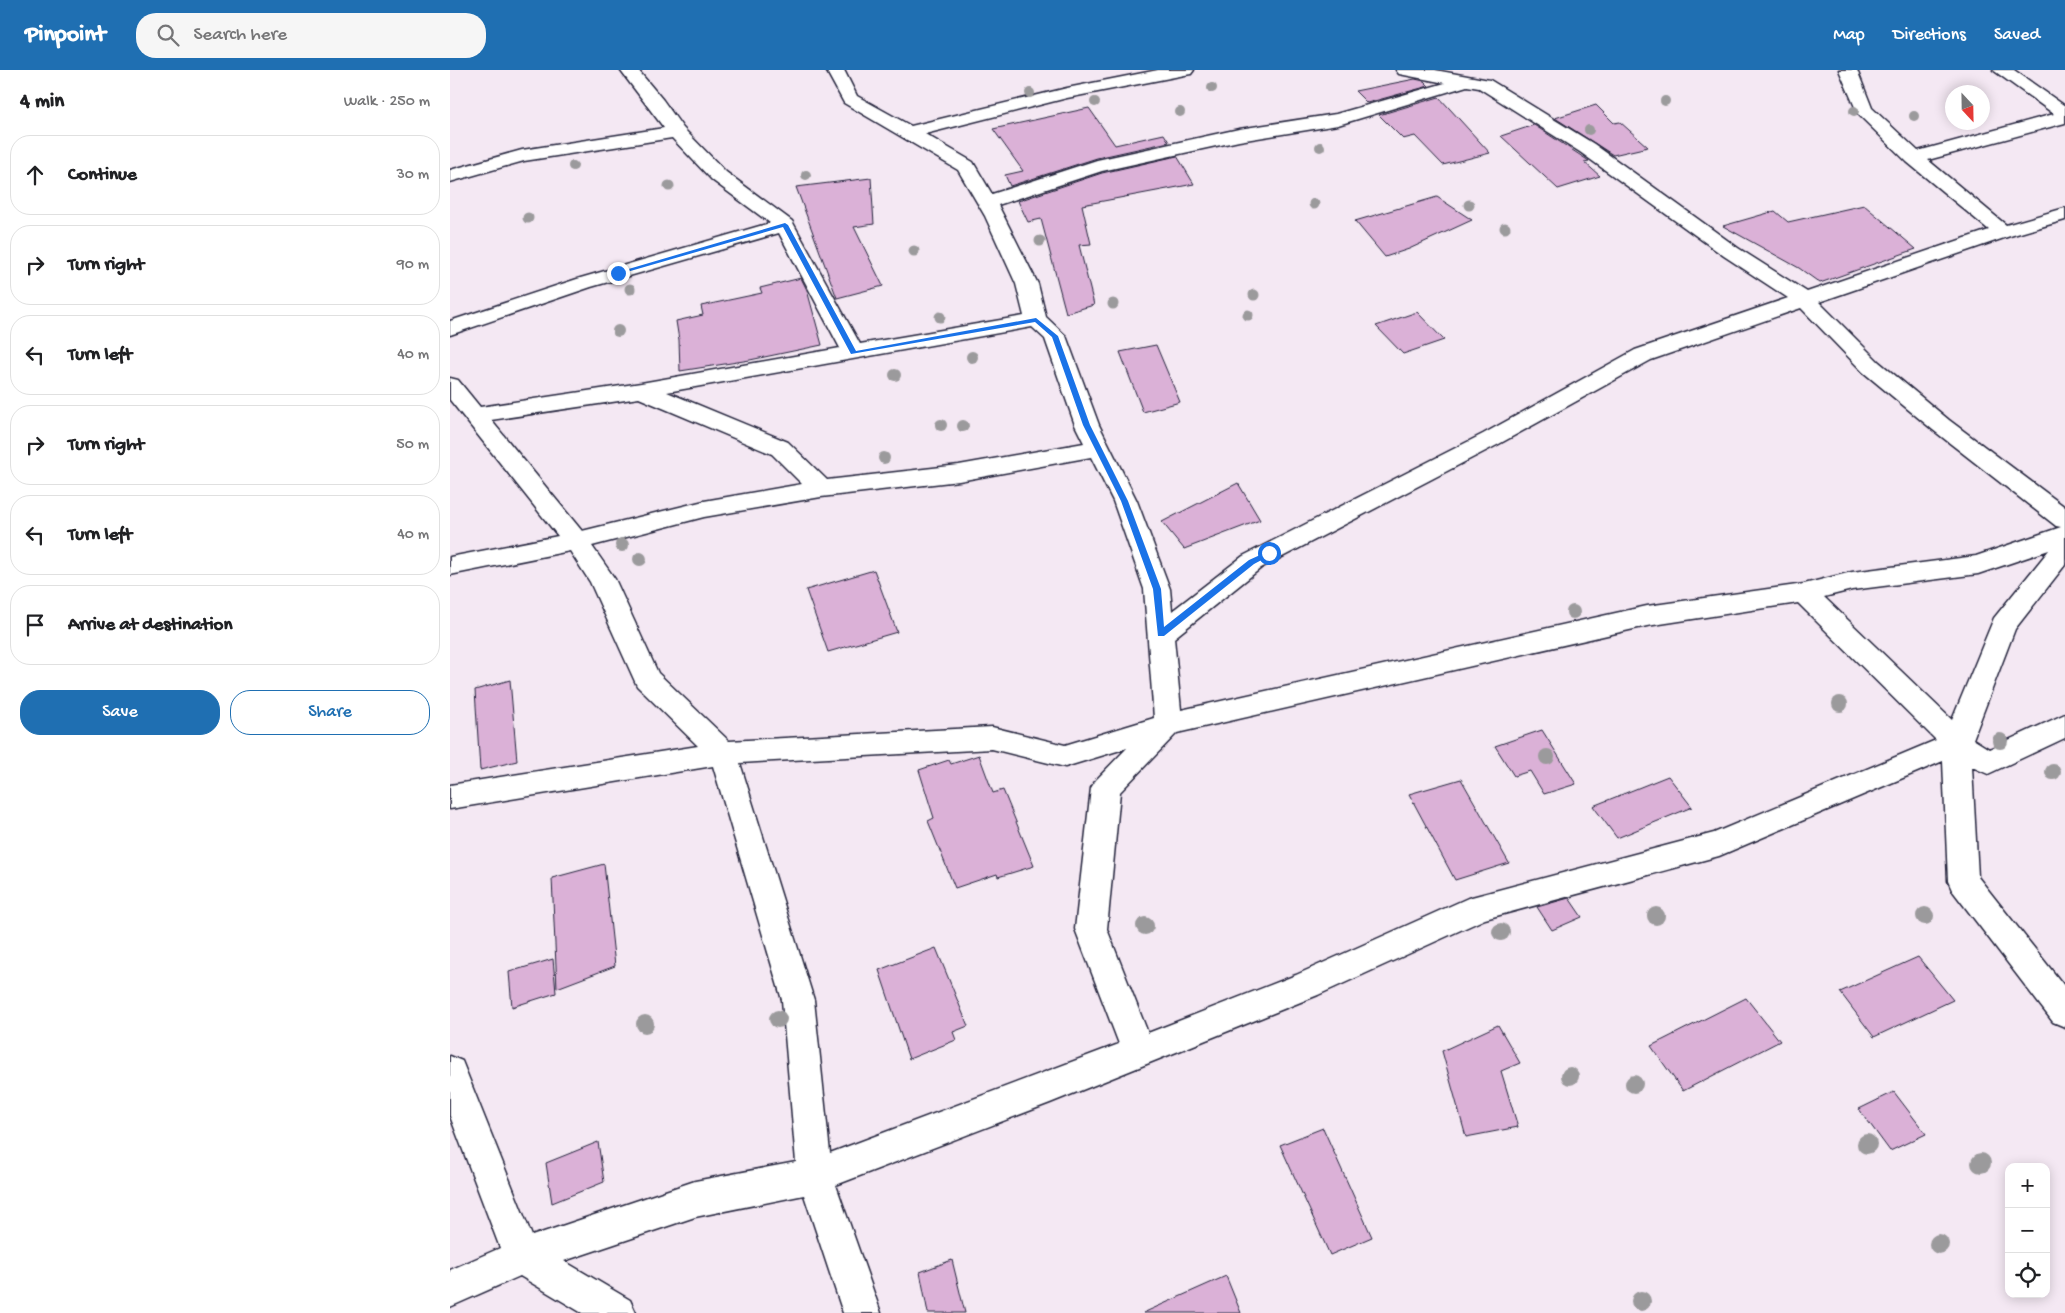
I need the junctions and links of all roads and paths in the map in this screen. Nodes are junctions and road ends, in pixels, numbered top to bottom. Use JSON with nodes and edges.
{"nodes":[{"id":1,"x":629,"y":70,"type":"edge"},
{"id":2,"x":835,"y":70,"type":"edge"},
{"id":3,"x":1185,"y":70,"type":"edge"},
{"id":4,"x":1405,"y":70,"type":"edge"},
{"id":5,"x":1848,"y":70,"type":"edge"},
{"id":6,"x":2002,"y":70,"type":"edge"},
{"id":7,"x":1468,"y":82,"type":"junction"},
{"id":8,"x":2065,"y":116,"type":"edge"},
{"id":9,"x":676,"y":132,"type":"junction"},
{"id":10,"x":907,"y":133,"type":"junction"},
{"id":11,"x":1914,"y":158,"type":"junction"},
{"id":12,"x":450,"y":176,"type":"edge"},
{"id":13,"x":987,"y":202,"type":"junction"},
{"id":14,"x":2065,"y":214,"type":"edge"},
{"id":15,"x":785,"y":225,"type":"junction"},
{"id":16,"x":2003,"y":232,"type":"junction"},
{"id":17,"x":1804,"y":299,"type":"junction"},
{"id":18,"x":1036,"y":320,"type":"junction"},
{"id":19,"x":450,"y":328,"type":"edge"},
{"id":20,"x":854,"y":353,"type":"junction"},
{"id":21,"x":450,"y":385,"type":"edge"},
{"id":22,"x":641,"y":390,"type":"junction"},
{"id":23,"x":474,"y":415,"type":"junction"},
{"id":24,"x":1098,"y":448,"type":"junction"},
{"id":25,"x":821,"y":489,"type":"junction"},
{"id":26,"x":2065,"y":520,"type":"edge"},
{"id":27,"x":2065,"y":535,"type":"edge"},
{"id":28,"x":576,"y":541,"type":"junction"},
{"id":29,"x":2065,"y":547,"type":"edge"},
{"id":30,"x":450,"y":566,"type":"edge"},
{"id":31,"x":1804,"y":593,"type":"junction"},
{"id":32,"x":1161,"y":634,"type":"junction"},
{"id":33,"x":1168,"y":724,"type":"junction"},
{"id":34,"x":2065,"y":725,"type":"edge"},
{"id":35,"x":1957,"y":742,"type":"junction"},
{"id":36,"x":723,"y":753,"type":"junction"},
{"id":37,"x":450,"y":797,"type":"edge"},
{"id":38,"x":2065,"y":1012,"type":"edge"},
{"id":39,"x":1138,"y":1052,"type":"junction"},
{"id":40,"x":450,"y":1072,"type":"edge"},
{"id":41,"x":815,"y":1176,"type":"junction"},
{"id":42,"x":522,"y":1257,"type":"junction"},
{"id":43,"x":450,"y":1290,"type":"edge"},
{"id":44,"x":617,"y":1313,"type":"edge"},
{"id":45,"x":862,"y":1313,"type":"edge"}],
"edges":[{"from":1,"to":9,"type":"street"},
{"from":2,"to":10,"type":"street"},
{"from":3,"to":10,"type":"street"},
{"from":4,"to":7,"type":"street"},
{"from":5,"to":11,"type":"street"},
{"from":6,"to":8,"type":"street"},
{"from":7,"to":13,"type":"street"},
{"from":7,"to":17,"type":"street"},
{"from":8,"to":11,"type":"street"},
{"from":9,"to":12,"type":"street"},
{"from":9,"to":15,"type":"street"},
{"from":10,"to":13,"type":"street"},
{"from":11,"to":16,"type":"street"},
{"from":13,"to":18,"type":"street"},
{"from":14,"to":16,"type":"street"},
{"from":15,"to":19,"type":"street"},
{"from":15,"to":20,"type":"street"},
{"from":16,"to":17,"type":"street"},
{"from":17,"to":26,"type":"street"},
{"from":17,"to":32,"type":"street"},
{"from":18,"to":20,"type":"street"},
{"from":18,"to":24,"type":"street"},
{"from":20,"to":22,"type":"street"},
{"from":21,"to":23,"type":"street"},
{"from":22,"to":23,"type":"street"},
{"from":22,"to":25,"type":"street"},
{"from":23,"to":28,"type":"street"},
{"from":24,"to":25,"type":"street"},
{"from":24,"to":32,"type":"street"},
{"from":25,"to":28,"type":"street"},
{"from":27,"to":31,"type":"street"},
{"from":28,"to":30,"type":"street"},
{"from":28,"to":36,"type":"street"},
{"from":29,"to":35,"type":"street"},
{"from":31,"to":33,"type":"street"},
{"from":31,"to":35,"type":"street"},
{"from":32,"to":33,"type":"street"},
{"from":33,"to":36,"type":"street"},
{"from":33,"to":39,"type":"street"},
{"from":34,"to":35,"type":"street"},
{"from":35,"to":38,"type":"street"},
{"from":35,"to":39,"type":"street"},
{"from":36,"to":37,"type":"street"},
{"from":36,"to":41,"type":"street"},
{"from":39,"to":41,"type":"street"},
{"from":40,"to":42,"type":"street"},
{"from":41,"to":42,"type":"street"},
{"from":41,"to":45,"type":"street"},
{"from":42,"to":43,"type":"street"},
{"from":42,"to":44,"type":"street"}]}
